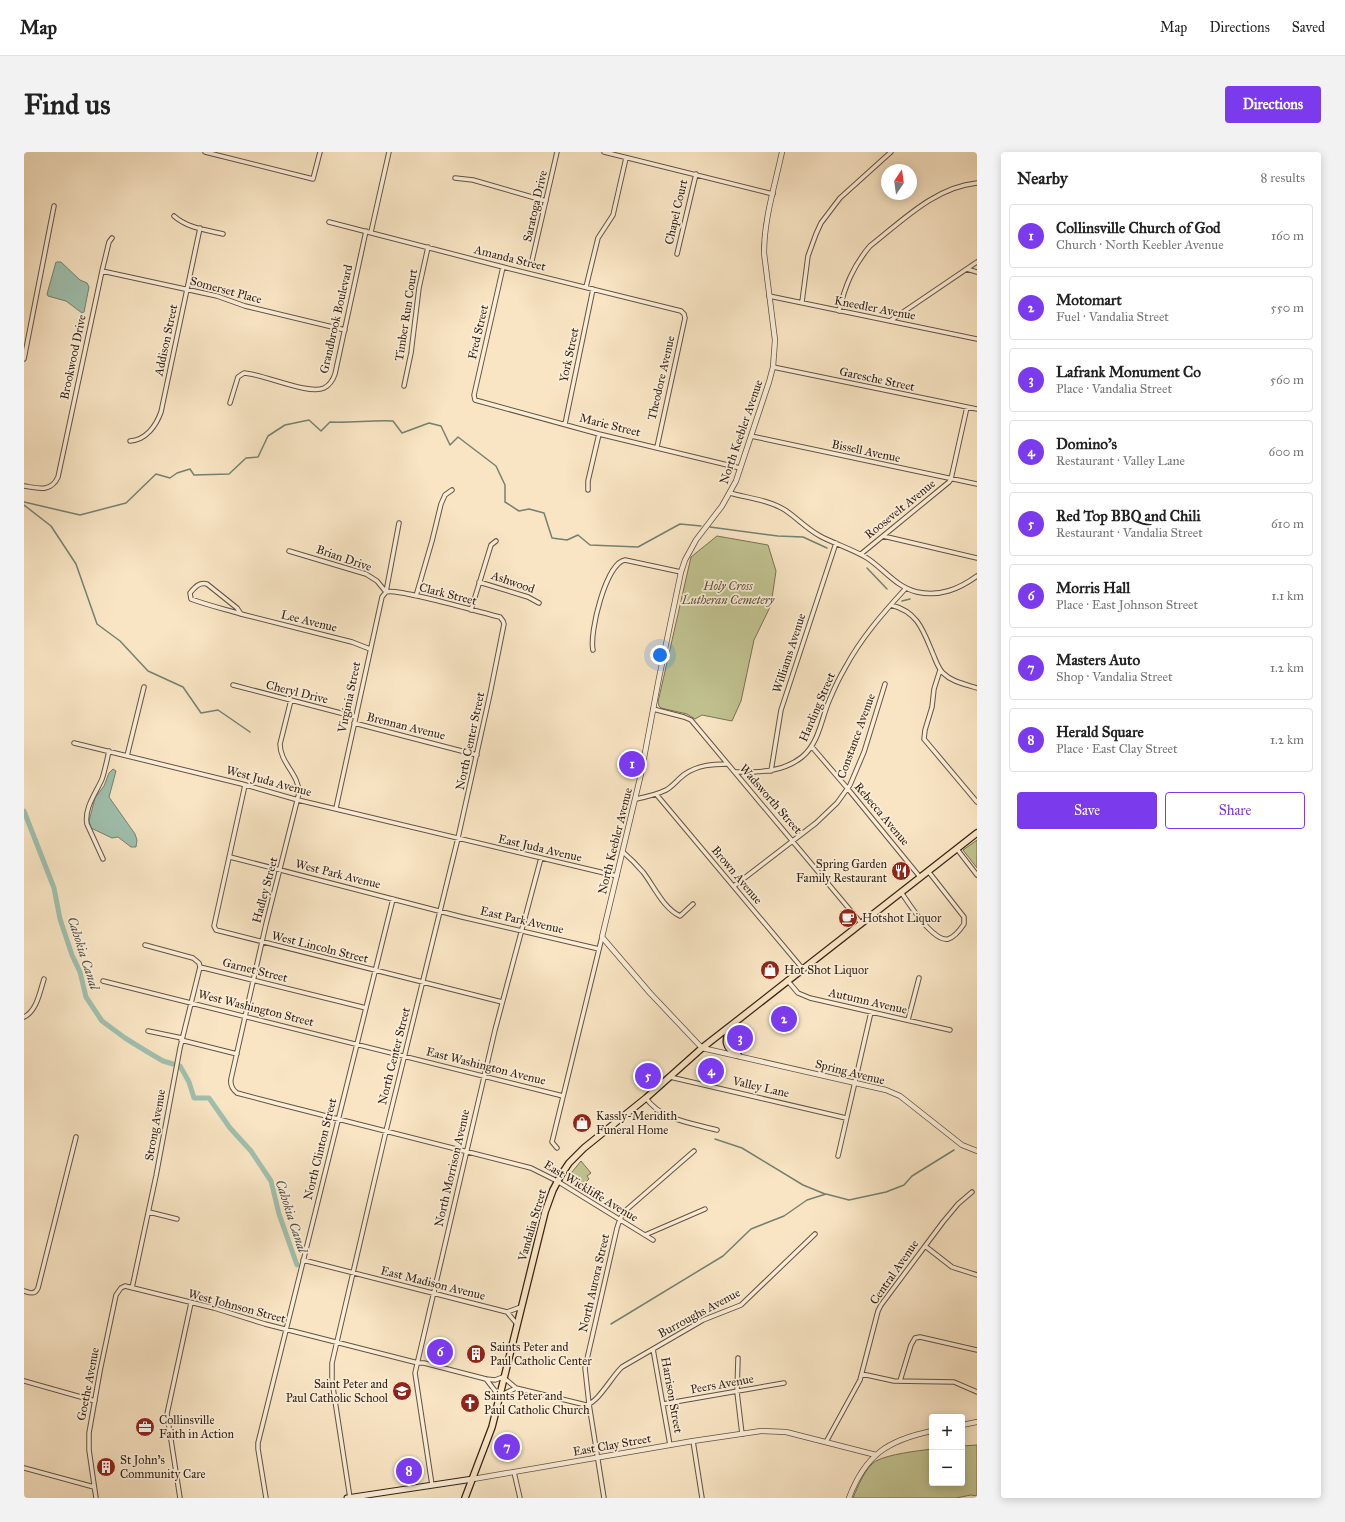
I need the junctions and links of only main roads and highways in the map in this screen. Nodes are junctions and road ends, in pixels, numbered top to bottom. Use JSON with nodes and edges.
{"nodes":[{"id":1,"x":977,"y":833,"type":"edge"},
{"id":2,"x":732,"y":1024,"type":"junction"},
{"id":3,"x":738,"y":1056,"type":"road end"},
{"id":4,"x":473,"y":1478,"type":"junction"},
{"id":5,"x":349,"y":1498,"type":"edge"},
{"id":6,"x":465,"y":1498,"type":"edge"}],
"edges":[{"from":1,"to":2,"type":"main road","name":"Vandalia Street"},
{"from":2,"to":3,"type":"main road"},
{"from":2,"to":4,"type":"main road","name":"Vandalia Street"},
{"from":4,"to":5,"type":"main road","name":"East Clay Street"},
{"from":4,"to":6,"type":"main road","name":"Vandalia Street"}]}
